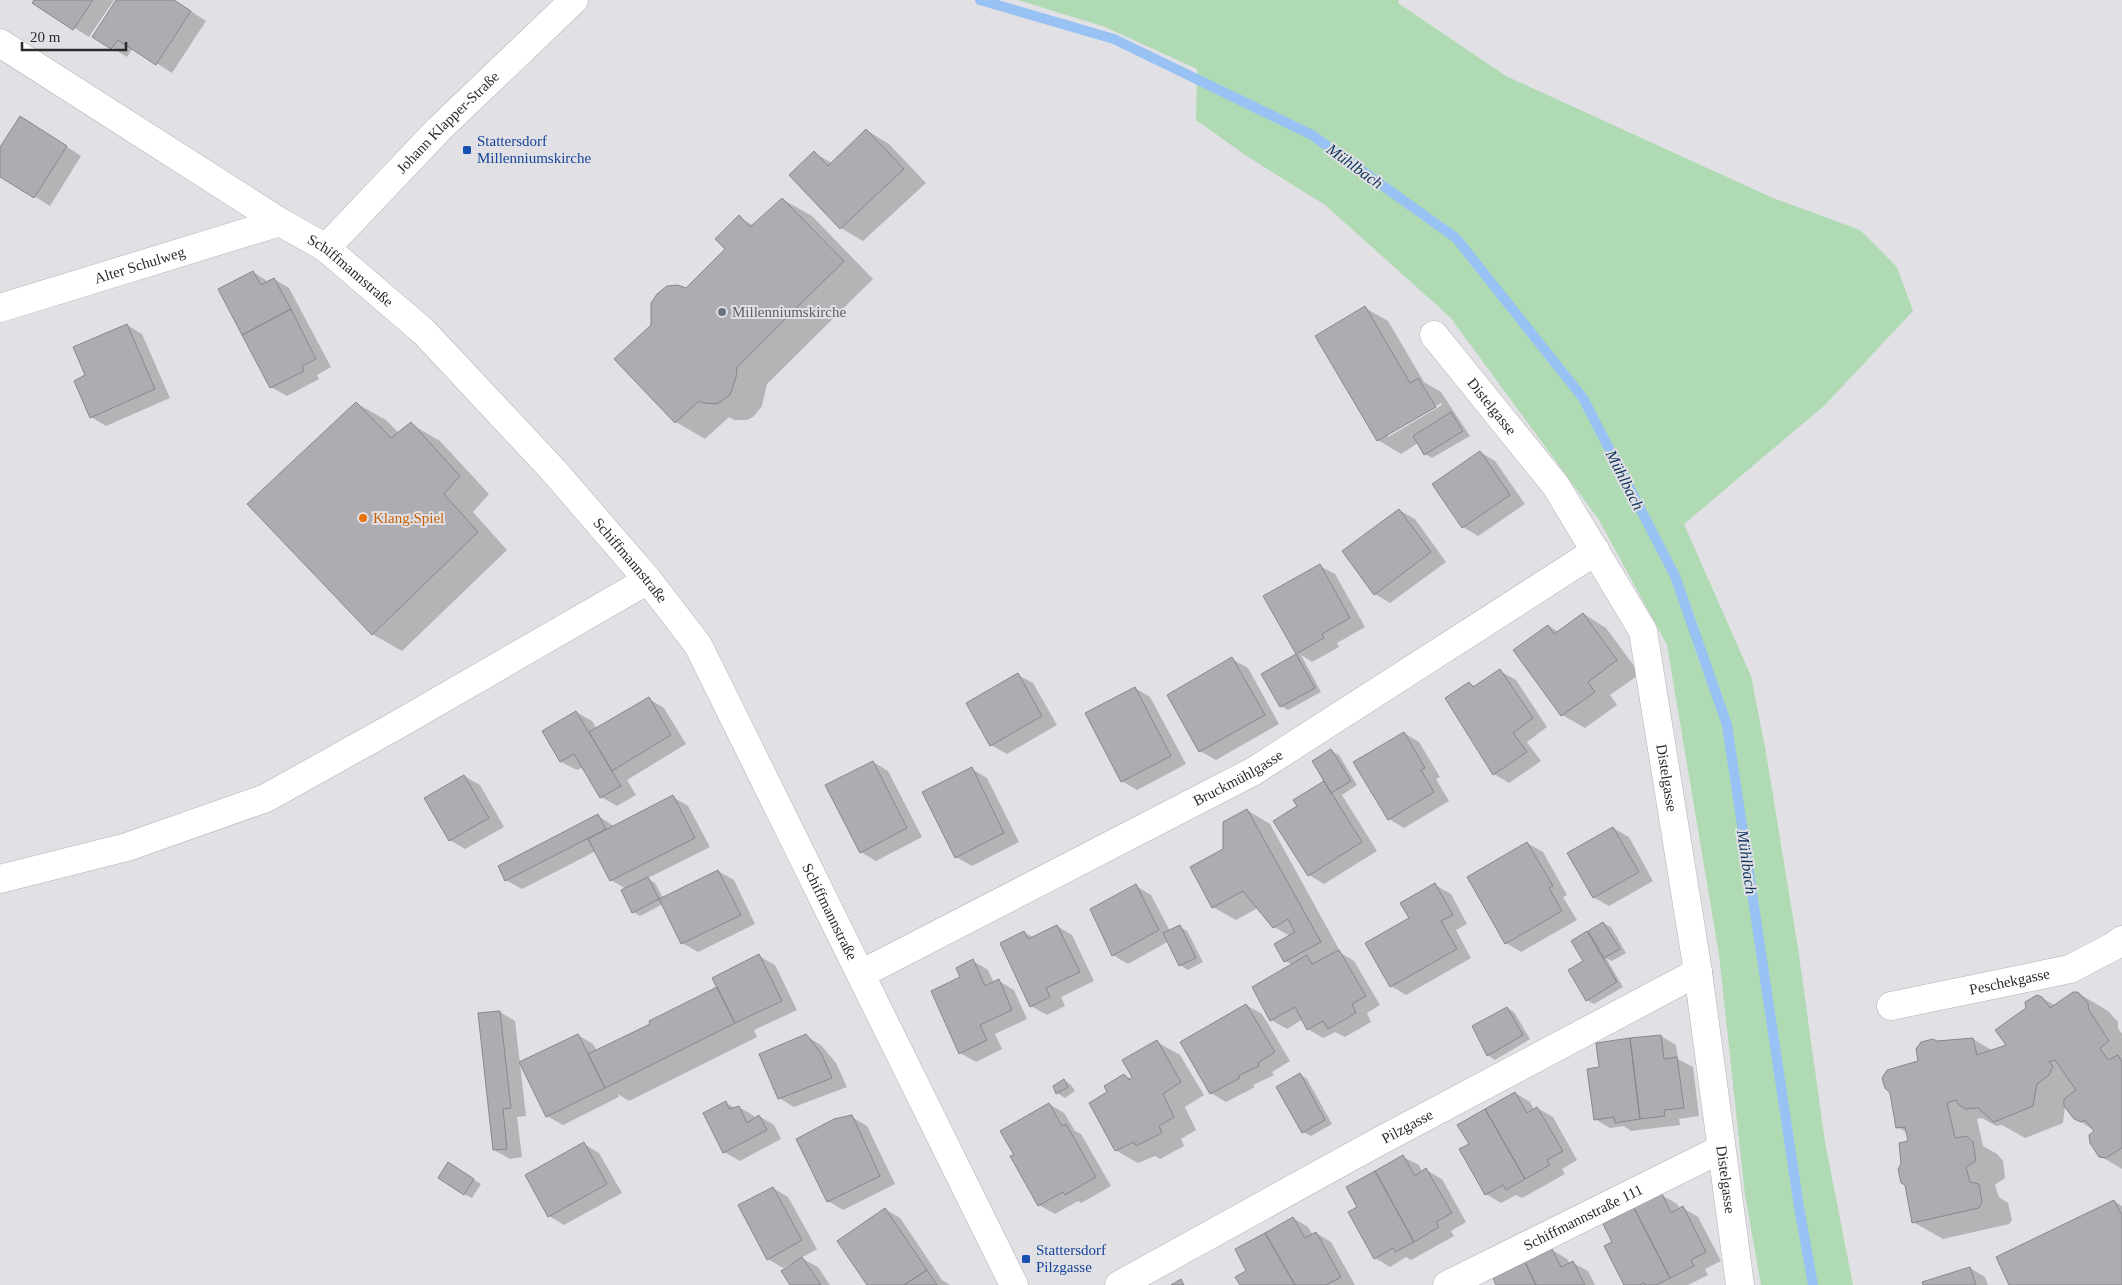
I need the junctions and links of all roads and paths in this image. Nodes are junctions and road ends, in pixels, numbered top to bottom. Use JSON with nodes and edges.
{"nodes":[{"id":1,"x":574,"y":0,"type":"edge"},
{"id":2,"x":0,"y":43,"type":"edge"},
{"id":3,"x":280,"y":222,"type":"junction"},
{"id":4,"x":326,"y":248,"type":"junction"},
{"id":5,"x":0,"y":308,"type":"edge"},
{"id":6,"x":1434,"y":334,"type":"dead end"},
{"id":7,"x":1596,"y":551,"type":"junction"},
{"id":8,"x":648,"y":580,"type":"junction"},
{"id":9,"x":0,"y":879,"type":"edge"},
{"id":10,"x":2122,"y":940,"type":"edge"},
{"id":11,"x":1698,"y":972,"type":"junction"},
{"id":12,"x":861,"y":974,"type":"junction"},
{"id":13,"x":1891,"y":1006,"type":"dead end"},
{"id":14,"x":1721,"y":1149,"type":"junction"},
{"id":15,"x":1014,"y":1285,"type":"edge"},
{"id":16,"x":1119,"y":1285,"type":"edge"},
{"id":17,"x":1447,"y":1285,"type":"edge"},
{"id":18,"x":1740,"y":1285,"type":"edge"}],
"edges":[{"from":1,"to":4,"type":"street","name":"Johann Klapper-Straße"},
{"from":2,"to":3,"type":"street","name":"Schiffmannstraße"},
{"from":3,"to":4,"type":"street","name":"Schiffmannstraße"},
{"from":3,"to":5,"type":"street","name":"Alter Schulweg"},
{"from":4,"to":8,"type":"street","name":"Schiffmannstraße"},
{"from":6,"to":7,"type":"street","name":"Distelgasse"},
{"from":7,"to":11,"type":"street","name":"Distelgasse"},
{"from":7,"to":12,"type":"street","name":"Bruckmühlgasse"},
{"from":8,"to":9,"type":"street"},
{"from":8,"to":12,"type":"street","name":"Schiffmannstraße"},
{"from":10,"to":13,"type":"street","name":"Peschekgasse"},
{"from":11,"to":14,"type":"street","name":"Distelgasse"},
{"from":11,"to":16,"type":"street","name":"Pilzgasse"},
{"from":12,"to":15,"type":"street","name":"Schiffmannstraße"},
{"from":14,"to":17,"type":"street","name":"Schiffmannstraße 111"},
{"from":14,"to":18,"type":"street","name":"Distelgasse"}]}
